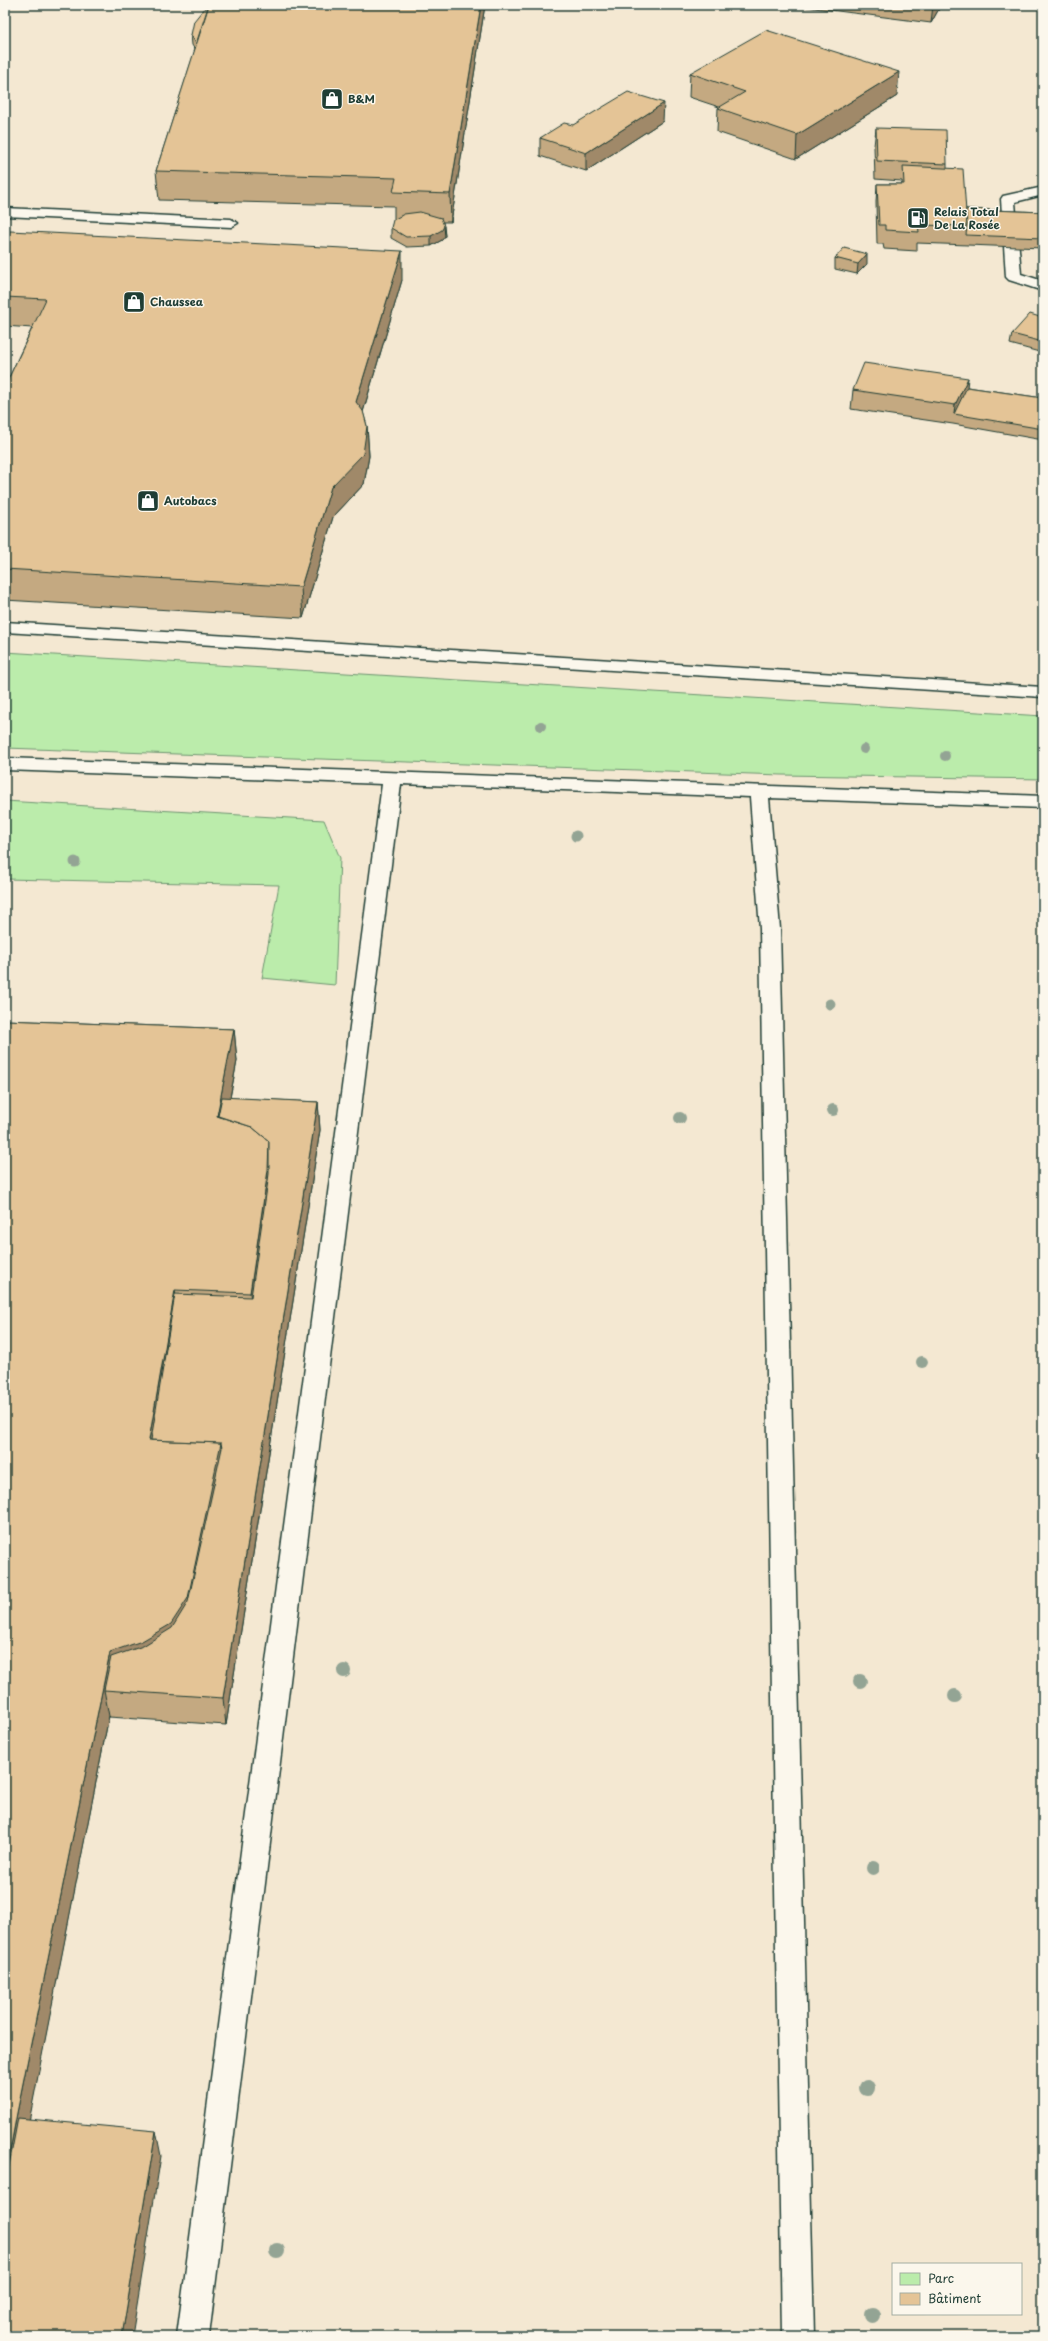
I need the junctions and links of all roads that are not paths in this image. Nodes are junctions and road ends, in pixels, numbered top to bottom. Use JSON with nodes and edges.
{"nodes":[{"id":1,"x":1043,"y":190,"type":"edge"},
{"id":2,"x":5,"y":212,"type":"edge"},
{"id":3,"x":231,"y":223,"type":"dead end"},
{"id":4,"x":1043,"y":286,"type":"edge"},
{"id":5,"x":5,"y":627,"type":"edge"},
{"id":6,"x":1043,"y":692,"type":"edge"},
{"id":7,"x":5,"y":764,"type":"edge"},
{"id":8,"x":392,"y":778,"type":"junction"},
{"id":9,"x":759,"y":792,"type":"junction"},
{"id":10,"x":1043,"y":802,"type":"edge"},
{"id":11,"x":193,"y":2336,"type":"edge"},
{"id":12,"x":798,"y":2336,"type":"edge"}],
"edges":[{"from":1,"to":4,"type":"lane"},
{"from":2,"to":3,"type":"lane"},
{"from":5,"to":6,"type":"lane"},
{"from":7,"to":8,"type":"lane"},
{"from":8,"to":9,"type":"lane"},
{"from":8,"to":11,"type":"lane"},
{"from":9,"to":10,"type":"lane"},
{"from":9,"to":12,"type":"lane"}]}
